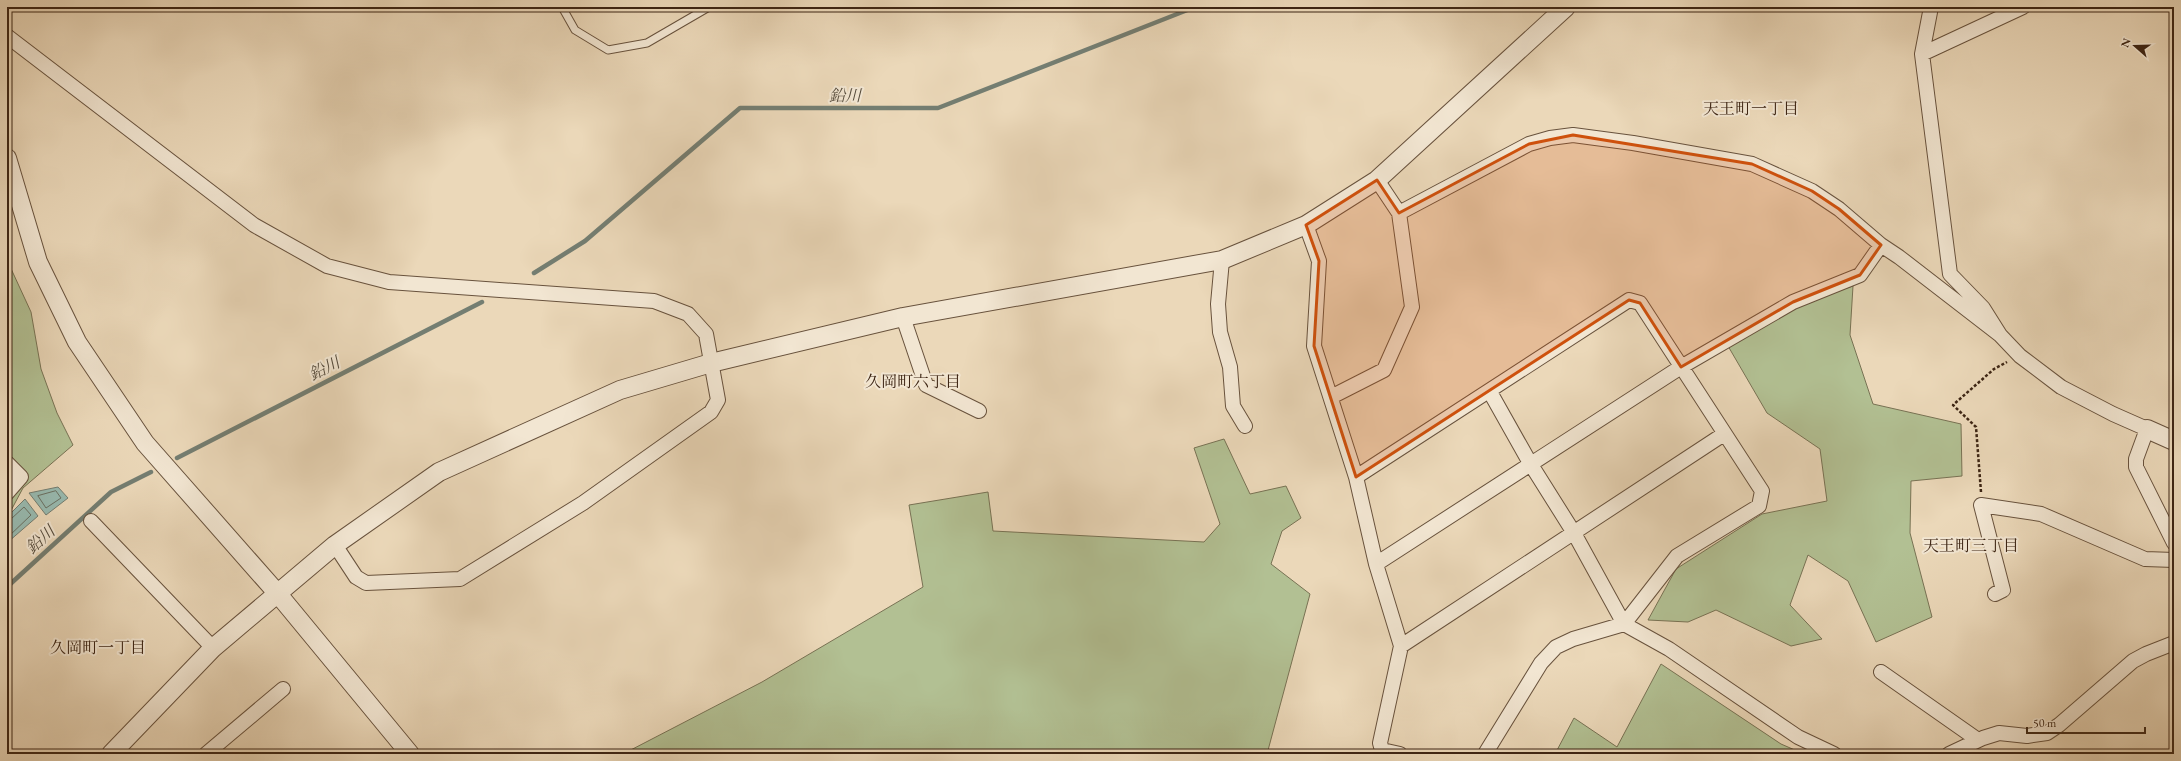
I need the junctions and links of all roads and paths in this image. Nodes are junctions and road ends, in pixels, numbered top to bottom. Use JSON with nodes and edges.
{"nodes":[{"id":1,"x":562,"y":7,"type":"edge"},
{"id":2,"x":709,"y":7,"type":"edge"},
{"id":3,"x":1566,"y":7,"type":"edge"},
{"id":4,"x":1931,"y":7,"type":"edge"},
{"id":5,"x":2023,"y":7,"type":"edge"},
{"id":6,"x":7,"y":36,"type":"edge"},
{"id":7,"x":1922,"y":54,"type":"junction"},
{"id":8,"x":7,"y":158,"type":"edge"},
{"id":9,"x":1377,"y":180,"type":"junction"},
{"id":10,"x":1399,"y":213,"type":"junction"},
{"id":11,"x":1306,"y":226,"type":"junction"},
{"id":12,"x":1881,"y":245,"type":"junction"},
{"id":13,"x":1222,"y":260,"type":"junction"},
{"id":14,"x":903,"y":317,"type":"junction"},
{"id":15,"x":2000,"y":335,"type":"junction"},
{"id":16,"x":2020,"y":356,"type":"junction"},
{"id":17,"x":711,"y":363,"type":"junction"},
{"id":18,"x":1681,"y":367,"type":"junction"},
{"id":19,"x":1490,"y":392,"type":"junction"},
{"id":20,"x":1331,"y":397,"type":"junction"},
{"id":21,"x":979,"y":411,"type":"dead end"},
{"id":22,"x":1245,"y":426,"type":"dead end"},
{"id":23,"x":2147,"y":429,"type":"junction"},
{"id":24,"x":1724,"y":434,"type":"junction"},
{"id":25,"x":2174,"y":441,"type":"edge"},
{"id":26,"x":7,"y":463,"type":"edge"},
{"id":27,"x":1530,"y":463,"type":"junction"},
{"id":28,"x":1356,"y":478,"type":"junction"},
{"id":29,"x":7,"y":493,"type":"edge"},
{"id":30,"x":1981,"y":505,"type":"junction"},
{"id":31,"x":91,"y":521,"type":"dead end"},
{"id":32,"x":1574,"y":533,"type":"junction"},
{"id":33,"x":2174,"y":543,"type":"edge"},
{"id":34,"x":335,"y":545,"type":"junction"},
{"id":35,"x":2174,"y":560,"type":"edge"},
{"id":36,"x":1376,"y":564,"type":"junction"},
{"id":37,"x":278,"y":594,"type":"junction"},
{"id":38,"x":1994,"y":594,"type":"dead end"},
{"id":39,"x":1624,"y":624,"type":"junction"},
{"id":40,"x":2174,"y":643,"type":"edge"},
{"id":41,"x":1401,"y":646,"type":"junction"},
{"id":42,"x":213,"y":648,"type":"junction"},
{"id":43,"x":1882,"y":672,"type":"dead end"},
{"id":44,"x":283,"y":690,"type":"dead end"},
{"id":45,"x":1978,"y":740,"type":"junction"},
{"id":46,"x":112,"y":754,"type":"edge"},
{"id":47,"x":206,"y":754,"type":"edge"},
{"id":48,"x":410,"y":754,"type":"edge"},
{"id":49,"x":1400,"y":754,"type":"edge"},
{"id":50,"x":1486,"y":754,"type":"edge"},
{"id":51,"x":1834,"y":754,"type":"edge"},
{"id":52,"x":1949,"y":754,"type":"edge"}],
"edges":[{"from":1,"to":2,"type":"lane"},
{"from":3,"to":9,"type":"street"},
{"from":4,"to":7,"type":"street"},
{"from":5,"to":7,"type":"street"},
{"from":6,"to":17,"type":"street"},
{"from":7,"to":15,"type":"street"},
{"from":8,"to":37,"type":"street"},
{"from":9,"to":10,"type":"street"},
{"from":9,"to":11,"type":"street"},
{"from":10,"to":12,"type":"street"},
{"from":10,"to":20,"type":"street"},
{"from":11,"to":13,"type":"street"},
{"from":11,"to":20,"type":"street"},
{"from":12,"to":15,"type":"street"},
{"from":12,"to":18,"type":"street"},
{"from":13,"to":14,"type":"street"},
{"from":13,"to":22,"type":"street"},
{"from":14,"to":17,"type":"street"},
{"from":14,"to":21,"type":"street"},
{"from":15,"to":16,"type":"street"},
{"from":16,"to":23,"type":"street"},
{"from":16,"to":30,"type":"path"},
{"from":17,"to":34,"type":"street"},
{"from":17,"to":34,"type":"street"},
{"from":18,"to":19,"type":"street"},
{"from":18,"to":24,"type":"street"},
{"from":18,"to":27,"type":"street"},
{"from":19,"to":27,"type":"street"},
{"from":19,"to":28,"type":"street"},
{"from":20,"to":28,"type":"street"},
{"from":23,"to":25,"type":"street"},
{"from":23,"to":33,"type":"street"},
{"from":24,"to":32,"type":"street"},
{"from":24,"to":39,"type":"street"},
{"from":26,"to":29,"type":"street"},
{"from":27,"to":32,"type":"street"},
{"from":27,"to":36,"type":"street"},
{"from":28,"to":36,"type":"street"},
{"from":30,"to":35,"type":"street"},
{"from":30,"to":38,"type":"street"},
{"from":31,"to":42,"type":"street"},
{"from":32,"to":39,"type":"street"},
{"from":32,"to":41,"type":"street"},
{"from":34,"to":37,"type":"street"},
{"from":36,"to":41,"type":"street"},
{"from":37,"to":42,"type":"street"},
{"from":37,"to":48,"type":"street"},
{"from":39,"to":50,"type":"street"},
{"from":39,"to":51,"type":"street"},
{"from":40,"to":45,"type":"street"},
{"from":41,"to":49,"type":"street"},
{"from":42,"to":46,"type":"street"},
{"from":43,"to":45,"type":"street"},
{"from":44,"to":47,"type":"street"},
{"from":45,"to":52,"type":"street"}]}
